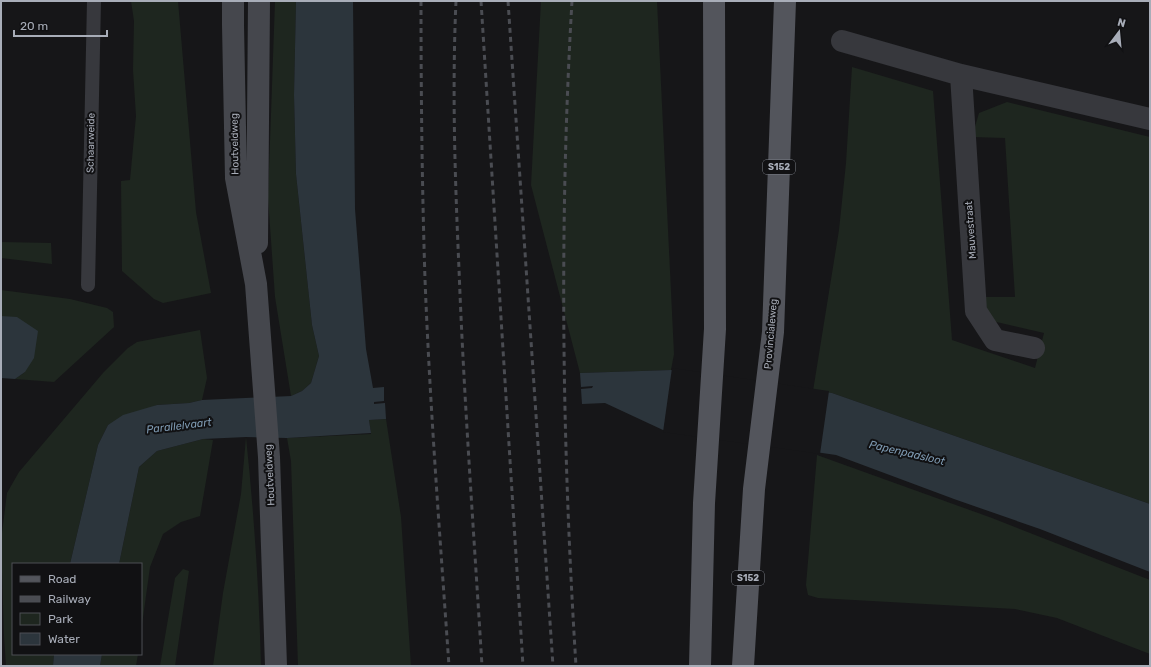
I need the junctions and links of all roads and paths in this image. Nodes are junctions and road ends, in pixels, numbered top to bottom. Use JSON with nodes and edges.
{"nodes":[{"id":1,"x":94,"y":1,"type":"edge"},
{"id":2,"x":234,"y":1,"type":"edge"},
{"id":3,"x":259,"y":1,"type":"edge"},
{"id":4,"x":714,"y":1,"type":"edge"},
{"id":5,"x":785,"y":1,"type":"edge"},
{"id":6,"x":842,"y":41,"type":"dead end"},
{"id":7,"x":961,"y":75,"type":"junction"},
{"id":8,"x":1150,"y":119,"type":"edge"},
{"id":9,"x":256,"y":284,"type":"junction"},
{"id":10,"x":88,"y":285,"type":"dead end"},
{"id":11,"x":1034,"y":348,"type":"dead end"},
{"id":12,"x":276,"y":666,"type":"edge"},
{"id":13,"x":700,"y":666,"type":"edge"},
{"id":14,"x":743,"y":666,"type":"edge"}],
"edges":[{"from":1,"to":10,"type":"lane","name":"Schaarweide"},
{"from":2,"to":9,"type":"street","name":"Houtveldweg"},
{"from":3,"to":9,"type":"street","name":"Houtveldweg"},
{"from":4,"to":13,"type":"main road"},
{"from":5,"to":14,"type":"main road","name":"Provincialeweg","number":"S152"},
{"from":6,"to":7,"type":"street"},
{"from":7,"to":8,"type":"street"},
{"from":7,"to":11,"type":"street","name":"Mauvestraat"},
{"from":9,"to":12,"type":"street","name":"Houtveldweg"}]}
